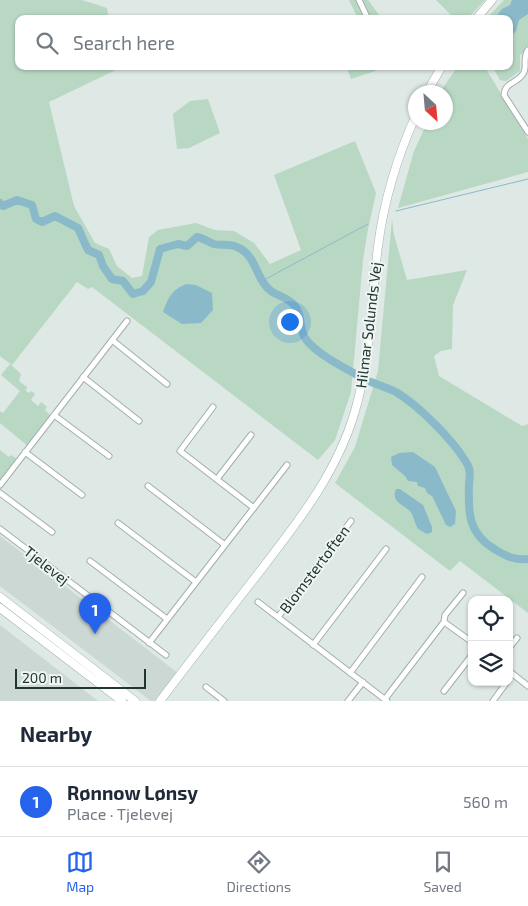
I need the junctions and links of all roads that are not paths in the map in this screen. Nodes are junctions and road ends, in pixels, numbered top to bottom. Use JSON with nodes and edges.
{"nodes":[{"id":1,"x":359,"y":0,"type":"edge"},
{"id":2,"x":492,"y":0,"type":"edge"},
{"id":3,"x":366,"y":15,"type":"edge"},
{"id":4,"x":479,"y":15,"type":"edge"},
{"id":5,"x":528,"y":50,"type":"edge"},
{"id":6,"x":440,"y":70,"type":"edge"},
{"id":7,"x":431,"y":85,"type":"edge"},
{"id":8,"x":410,"y":130,"type":"edge"},
{"id":9,"x":528,"y":132,"type":"edge"},
{"id":10,"x":127,"y":321,"type":"dead end"},
{"id":11,"x":112,"y":340,"type":"junction"},
{"id":12,"x":83,"y":377,"type":"junction"},
{"id":13,"x":167,"y":384,"type":"dead end"},
{"id":14,"x":213,"y":407,"type":"dead end"},
{"id":15,"x":54,"y":415,"type":"junction"},
{"id":16,"x":138,"y":421,"type":"dead end"},
{"id":17,"x":251,"y":435,"type":"dead end"},
{"id":18,"x":25,"y":452,"type":"junction"},
{"id":19,"x":108,"y":456,"type":"dead end"},
{"id":20,"x":287,"y":465,"type":"dead end"},
{"id":21,"x":217,"y":479,"type":"junction"},
{"id":22,"x":0,"y":485,"type":"edge"},
{"id":23,"x":148,"y":486,"type":"dead end"},
{"id":24,"x":0,"y":493,"type":"edge"},
{"id":25,"x":82,"y":495,"type":"dead end"},
{"id":26,"x":254,"y":508,"type":"junction"},
{"id":27,"x":351,"y":521,"type":"dead end"},
{"id":28,"x":118,"y":523,"type":"dead end"},
{"id":29,"x":0,"y":529,"type":"edge"},
{"id":30,"x":52,"y":532,"type":"dead end"},
{"id":31,"x":225,"y":545,"type":"junction"},
{"id":32,"x":386,"y":550,"type":"dead end"},
{"id":33,"x":90,"y":561,"type":"dead end"},
{"id":34,"x":422,"y":577,"type":"dead end"},
{"id":35,"x":196,"y":582,"type":"junction"},
{"id":36,"x":463,"y":593,"type":"dead end"},
{"id":37,"x":0,"y":597,"type":"edge"},
{"id":38,"x":258,"y":602,"type":"dead end"},
{"id":39,"x":0,"y":608,"type":"edge"},
{"id":40,"x":278,"y":617,"type":"junction"},
{"id":41,"x":167,"y":619,"type":"junction"},
{"id":42,"x":444,"y":622,"type":"junction"},
{"id":43,"x":517,"y":638,"type":"dead end"},
{"id":44,"x":468,"y":639,"type":"edge"},
{"id":45,"x":149,"y":643,"type":"junction"},
{"id":46,"x":513,"y":643,"type":"edge"},
{"id":47,"x":205,"y":644,"type":"junction"},
{"id":48,"x":313,"y":644,"type":"junction"},
{"id":49,"x":166,"y":655,"type":"dead end"},
{"id":50,"x":468,"y":660,"type":"edge"},
{"id":51,"x":350,"y":673,"type":"junction"},
{"id":52,"x":513,"y":674,"type":"edge"},
{"id":53,"x":363,"y":682,"type":"junction"},
{"id":54,"x":527,"y":684,"type":"edge"},
{"id":55,"x":504,"y":686,"type":"edge"},
{"id":56,"x":206,"y":688,"type":"dead end"},
{"id":57,"x":444,"y":691,"type":"dead end"},
{"id":58,"x":386,"y":700,"type":"edge"},
{"id":59,"x":122,"y":701,"type":"edge"},
{"id":60,"x":135,"y":701,"type":"edge"},
{"id":61,"x":160,"y":701,"type":"edge"},
{"id":62,"x":166,"y":701,"type":"edge"},
{"id":63,"x":224,"y":701,"type":"edge"},
{"id":64,"x":348,"y":701,"type":"edge"},
{"id":65,"x":493,"y":701,"type":"edge"}],
"edges":[{"from":1,"to":3,"type":"street"},
{"from":2,"to":4,"type":"street"},
{"from":5,"to":9,"type":"street"},
{"from":6,"to":7,"type":"street"},
{"from":8,"to":47,"type":"street","name":"Hilmar Sølunds Vej"},
{"from":10,"to":11,"type":"street"},
{"from":11,"to":12,"type":"street"},
{"from":11,"to":13,"type":"street"},
{"from":12,"to":15,"type":"street"},
{"from":12,"to":16,"type":"street"},
{"from":14,"to":21,"type":"street"},
{"from":15,"to":18,"type":"street"},
{"from":15,"to":19,"type":"street"},
{"from":17,"to":21,"type":"street"},
{"from":18,"to":22,"type":"street"},
{"from":18,"to":25,"type":"street"},
{"from":20,"to":26,"type":"street"},
{"from":21,"to":26,"type":"street"},
{"from":23,"to":31,"type":"street"},
{"from":24,"to":30,"type":"street"},
{"from":26,"to":31,"type":"street"},
{"from":27,"to":40,"type":"street","name":"Blomstertoften"},
{"from":28,"to":35,"type":"street"},
{"from":29,"to":45,"type":"street","name":"Tjelevej"},
{"from":31,"to":35,"type":"street"},
{"from":32,"to":48,"type":"street"},
{"from":33,"to":41,"type":"street"},
{"from":34,"to":51,"type":"street"},
{"from":35,"to":41,"type":"street"},
{"from":36,"to":42,"type":"street","name":"Blomstertoften"},
{"from":37,"to":60,"type":"street"},
{"from":38,"to":40,"type":"street","name":"Blomstertoften"},
{"from":39,"to":59,"type":"street"},
{"from":40,"to":48,"type":"street","name":"Blomstertoften"},
{"from":41,"to":45,"type":"street"},
{"from":42,"to":44,"type":"street"},
{"from":42,"to":58,"type":"street","name":"Blomstertoften"},
{"from":43,"to":46,"type":"street"},
{"from":45,"to":49,"type":"street","name":"Tjelevej"},
{"from":47,"to":61,"type":"street","name":"Hilmar Sølunds Vej"},
{"from":47,"to":62,"type":"street","name":"Hilmar Sølunds Vej"},
{"from":48,"to":51,"type":"street","name":"Blomstertoften"},
{"from":50,"to":57,"type":"street"},
{"from":51,"to":53,"type":"street","name":"Blomstertoften"},
{"from":52,"to":54,"type":"street"},
{"from":53,"to":58,"type":"street","name":"Blomstertoften"},
{"from":53,"to":64,"type":"street"},
{"from":55,"to":65,"type":"street"},
{"from":56,"to":63,"type":"street"}]}
